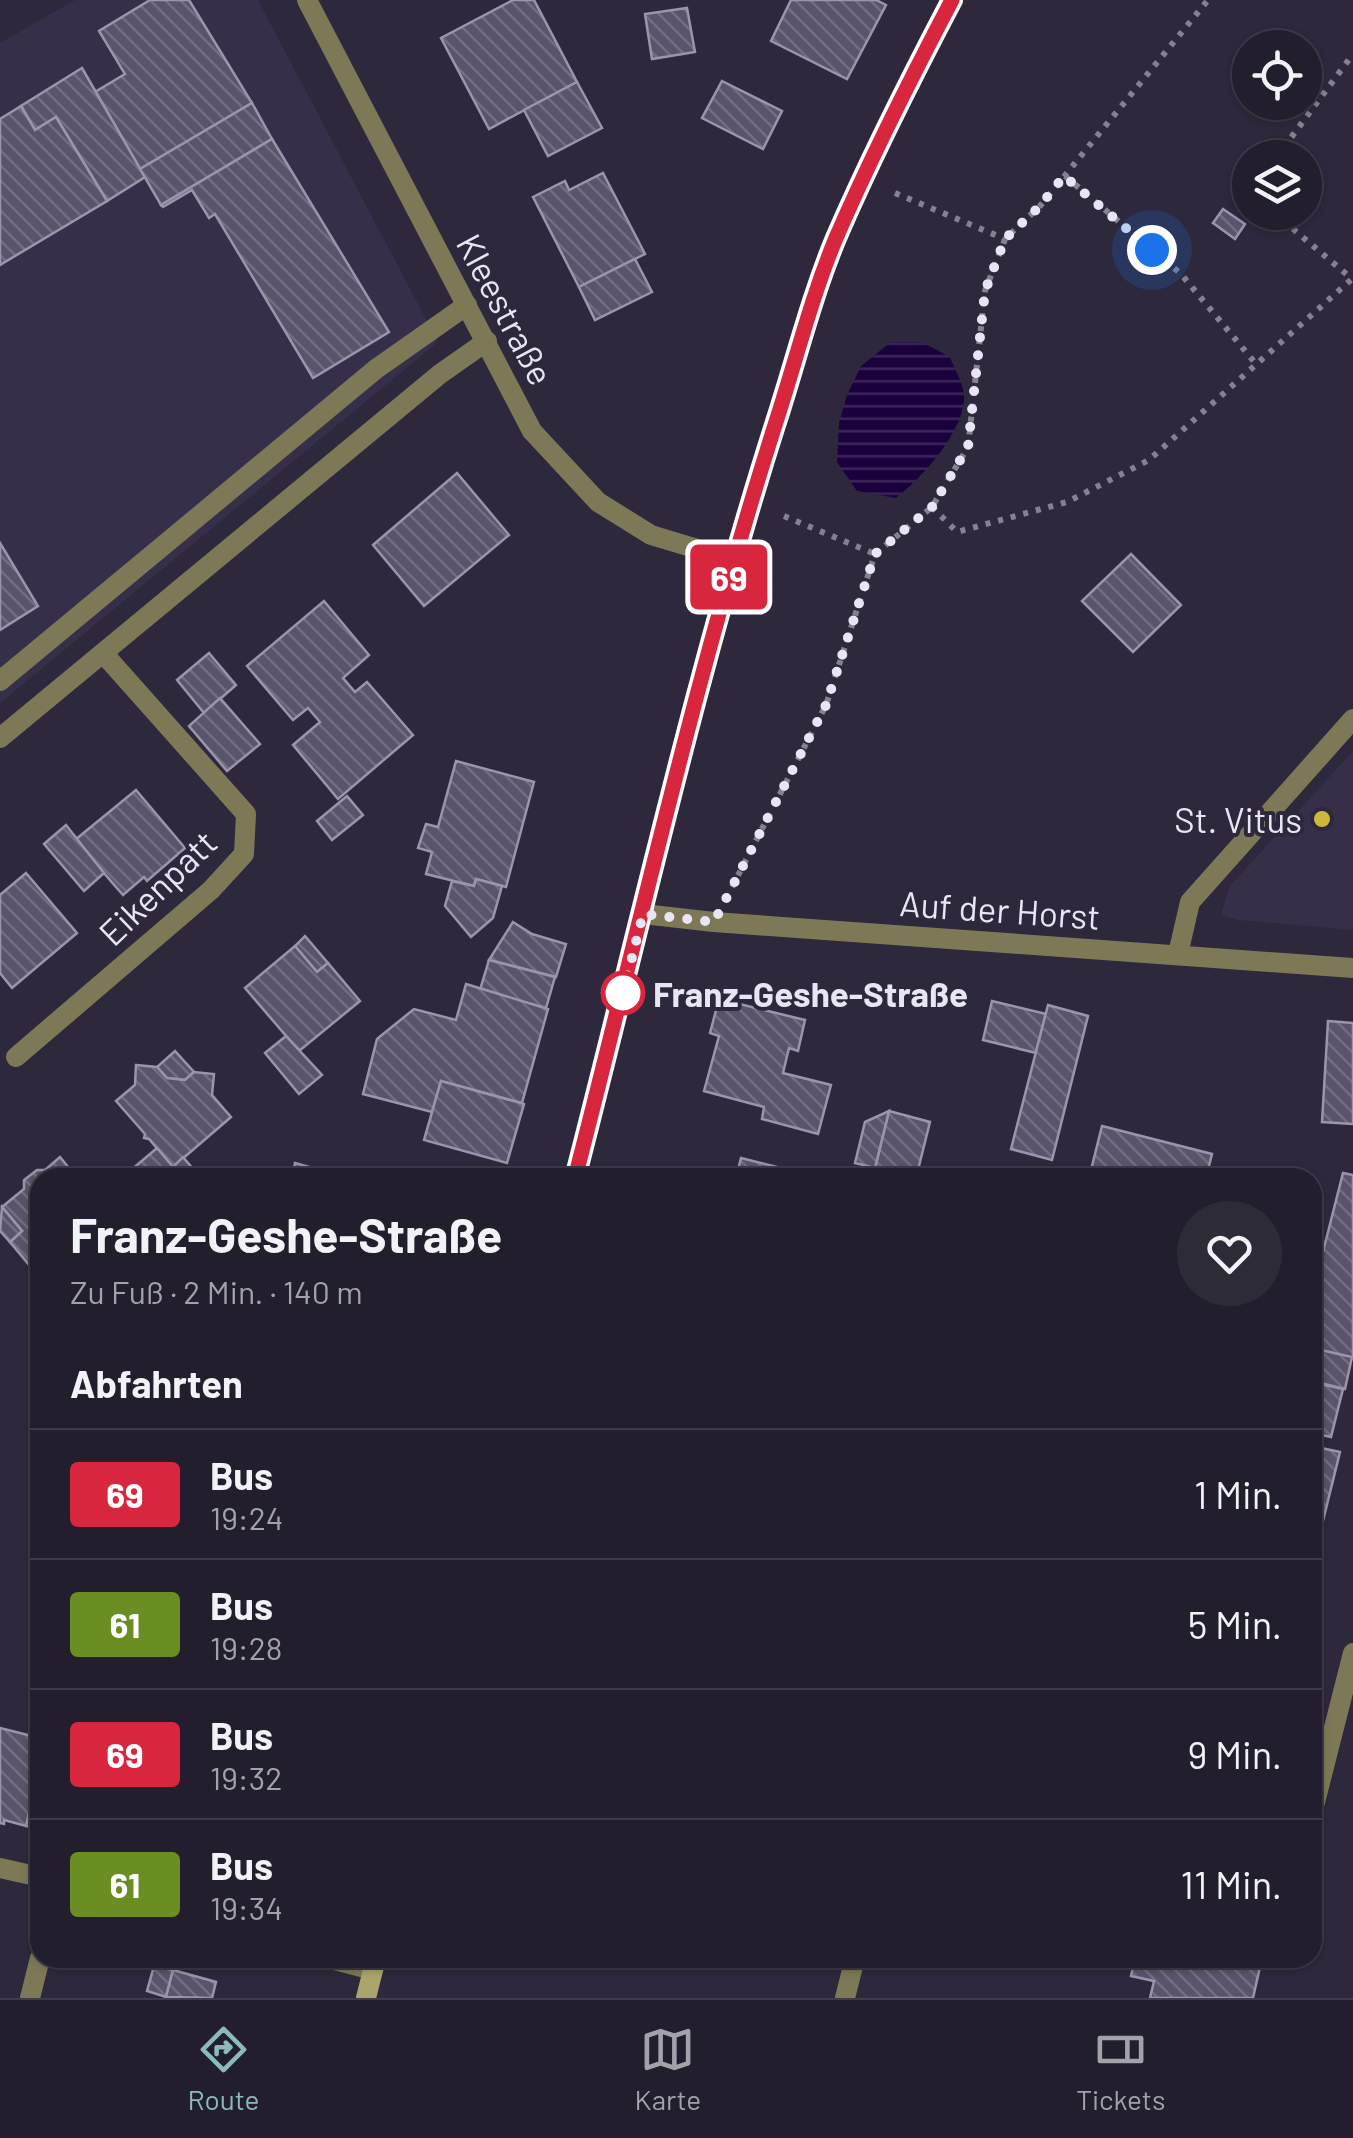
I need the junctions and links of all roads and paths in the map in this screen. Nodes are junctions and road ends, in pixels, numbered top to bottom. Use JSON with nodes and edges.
{"nodes":[{"id":1,"x":307,"y":0,"type":"edge"},
{"id":2,"x":952,"y":0,"type":"edge"},
{"id":3,"x":1208,"y":0,"type":"edge"},
{"id":4,"x":1353,"y":54,"type":"edge"},
{"id":5,"x":1289,"y":140,"type":"edge"},
{"id":6,"x":1064,"y":176,"type":"junction"},
{"id":7,"x":864,"y":180,"type":"junction"},
{"id":8,"x":1295,"y":230,"type":"edge"},
{"id":9,"x":1005,"y":239,"type":"junction"},
{"id":10,"x":1352,"y":278,"type":"edge"},
{"id":11,"x":467,"y":305,"type":"junction"},
{"id":12,"x":486,"y":341,"type":"junction"},
{"id":13,"x":1256,"y":364,"type":"junction"},
{"id":14,"x":750,"y":504,"type":"junction"},
{"id":15,"x":932,"y":507,"type":"junction"},
{"id":16,"x":875,"y":554,"type":"junction"},
{"id":17,"x":734,"y":560,"type":"junction"},
{"id":18,"x":102,"y":653,"type":"junction"},
{"id":19,"x":0,"y":681,"type":"edge"},
{"id":20,"x":1353,"y":719,"type":"edge"},
{"id":21,"x":0,"y":738,"type":"edge"},
{"id":22,"x":643,"y":914,"type":"junction"},
{"id":23,"x":714,"y":922,"type":"junction"},
{"id":24,"x":1178,"y":954,"type":"junction"},
{"id":25,"x":1353,"y":968,"type":"edge"},
{"id":26,"x":16,"y":1057,"type":"dead end"},
{"id":27,"x":578,"y":1168,"type":"edge"},
{"id":28,"x":1353,"y":1653,"type":"edge"},
{"id":29,"x":1322,"y":1775,"type":"edge"},
{"id":30,"x":0,"y":1868,"type":"edge"},
{"id":31,"x":30,"y":1875,"type":"edge"},
{"id":32,"x":38,"y":1968,"type":"edge"},
{"id":33,"x":373,"y":1968,"type":"edge"},
{"id":34,"x":852,"y":1968,"type":"edge"},
{"id":35,"x":30,"y":1998,"type":"edge"},
{"id":36,"x":366,"y":1998,"type":"edge"},
{"id":37,"x":845,"y":1998,"type":"edge"}],
"edges":[{"from":1,"to":11,"type":"street","name":"Kleestraße"},
{"from":2,"to":7,"type":"main road"},
{"from":3,"to":6,"type":"path"},
{"from":4,"to":5,"type":"path"},
{"from":6,"to":9,"type":"path"},
{"from":6,"to":13,"type":"path"},
{"from":7,"to":9,"type":"path"},
{"from":7,"to":14,"type":"main road"},
{"from":8,"to":10,"type":"path"},
{"from":9,"to":15,"type":"path"},
{"from":10,"to":13,"type":"path"},
{"from":11,"to":12,"type":"street","name":"Kleestraße"},
{"from":11,"to":19,"type":"street"},
{"from":12,"to":17,"type":"street","name":"Kleestraße"},
{"from":12,"to":18,"type":"street"},
{"from":13,"to":15,"type":"path"},
{"from":14,"to":16,"type":"path"},
{"from":14,"to":17,"type":"main road"},
{"from":15,"to":16,"type":"path"},
{"from":16,"to":23,"type":"path"},
{"from":17,"to":22,"type":"main road"},
{"from":18,"to":21,"type":"street"},
{"from":18,"to":26,"type":"street","name":"Eikenpatt"},
{"from":20,"to":24,"type":"street"},
{"from":22,"to":23,"type":"street","name":"Auf der Horst"},
{"from":22,"to":27,"type":"main road"},
{"from":23,"to":24,"type":"street","name":"Auf der Horst"},
{"from":24,"to":25,"type":"street","name":"Auf der Horst"},
{"from":28,"to":29,"type":"street"},
{"from":30,"to":31,"type":"street"},
{"from":32,"to":35,"type":"street"},
{"from":33,"to":36,"type":"main road"},
{"from":34,"to":37,"type":"street"}]}
